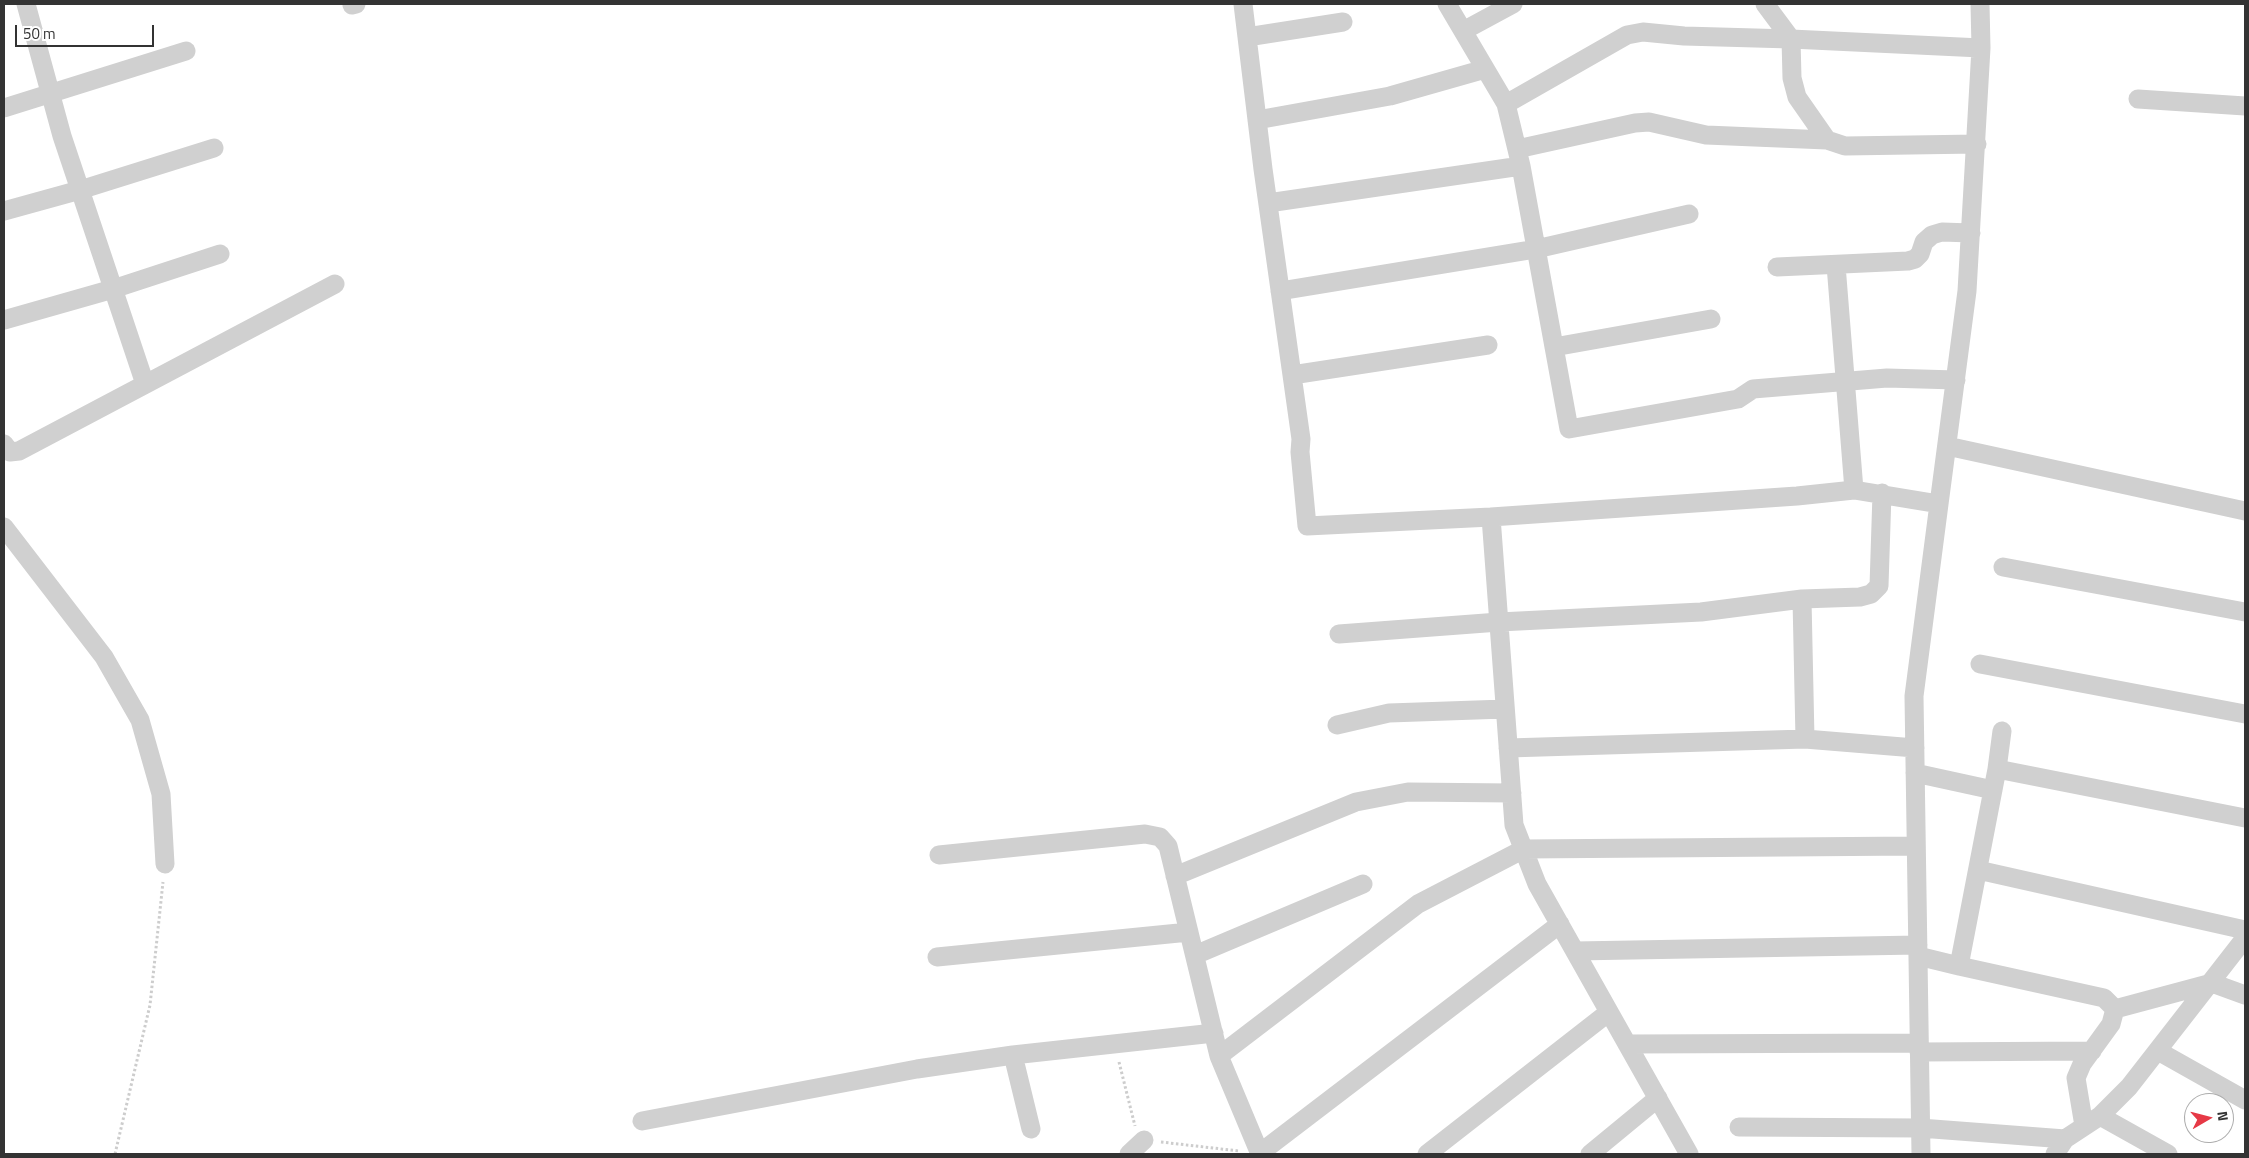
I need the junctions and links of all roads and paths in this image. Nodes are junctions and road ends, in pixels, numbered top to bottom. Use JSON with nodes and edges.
{"nodes":[{"id":1,"x":26,"y":4,"type":"edge"},
{"id":2,"x":1243,"y":4,"type":"edge"},
{"id":3,"x":1447,"y":4,"type":"edge"},
{"id":4,"x":1513,"y":4,"type":"edge"},
{"id":5,"x":1765,"y":4,"type":"edge"},
{"id":6,"x":1980,"y":4,"type":"edge"},
{"id":7,"x":1343,"y":22,"type":"dead end"},
{"id":8,"x":1463,"y":32,"type":"junction"},
{"id":9,"x":1247,"y":36,"type":"junction"},
{"id":10,"x":1791,"y":39,"type":"junction"},
{"id":11,"x":1981,"y":48,"type":"junction"},
{"id":12,"x":186,"y":51,"type":"dead end"},
{"id":13,"x":1485,"y":68,"type":"junction"},
{"id":14,"x":51,"y":94,"type":"junction"},
{"id":15,"x":2138,"y":99,"type":"dead end"},
{"id":16,"x":1506,"y":104,"type":"junction"},
{"id":17,"x":2245,"y":106,"type":"edge"},
{"id":18,"x":4,"y":108,"type":"edge"},
{"id":19,"x":1257,"y":120,"type":"junction"},
{"id":20,"x":1827,"y":140,"type":"junction"},
{"id":21,"x":1976,"y":144,"type":"junction"},
{"id":22,"x":214,"y":148,"type":"dead end"},
{"id":23,"x":1519,"y":158,"type":"junction"},
{"id":24,"x":80,"y":190,"type":"junction"},
{"id":25,"x":1268,"y":203,"type":"junction"},
{"id":26,"x":4,"y":211,"type":"edge"},
{"id":27,"x":1689,"y":214,"type":"dead end"},
{"id":28,"x":1970,"y":233,"type":"junction"},
{"id":29,"x":1536,"y":249,"type":"junction"},
{"id":30,"x":220,"y":254,"type":"dead end"},
{"id":31,"x":1836,"y":265,"type":"junction"},
{"id":32,"x":1777,"y":267,"type":"dead end"},
{"id":33,"x":334,"y":284,"type":"dead end"},
{"id":34,"x":113,"y":289,"type":"junction"},
{"id":35,"x":1280,"y":291,"type":"junction"},
{"id":36,"x":1711,"y":319,"type":"dead end"},
{"id":37,"x":4,"y":320,"type":"edge"},
{"id":38,"x":1488,"y":346,"type":"dead end"},
{"id":39,"x":1554,"y":347,"type":"junction"},
{"id":40,"x":1292,"y":376,"type":"junction"},
{"id":41,"x":1956,"y":380,"type":"junction"},
{"id":42,"x":1844,"y":381,"type":"junction"},
{"id":43,"x":145,"y":384,"type":"junction"},
{"id":44,"x":4,"y":444,"type":"edge"},
{"id":45,"x":1947,"y":446,"type":"junction"},
{"id":46,"x":1854,"y":490,"type":"junction"},
{"id":47,"x":1882,"y":493,"type":"junction"},
{"id":48,"x":1939,"y":504,"type":"junction"},
{"id":49,"x":2245,"y":512,"type":"edge"},
{"id":50,"x":1491,"y":517,"type":"junction"},
{"id":51,"x":4,"y":527,"type":"edge"},
{"id":52,"x":2003,"y":568,"type":"dead end"},
{"id":53,"x":1802,"y":599,"type":"junction"},
{"id":54,"x":2245,"y":612,"type":"edge"},
{"id":55,"x":1499,"y":622,"type":"junction"},
{"id":56,"x":1339,"y":634,"type":"dead end"},
{"id":57,"x":1980,"y":664,"type":"dead end"},
{"id":58,"x":1505,"y":709,"type":"junction"},
{"id":59,"x":2245,"y":714,"type":"edge"},
{"id":60,"x":1337,"y":725,"type":"dead end"},
{"id":61,"x":2002,"y":731,"type":"dead end"},
{"id":62,"x":1805,"y":739,"type":"junction"},
{"id":63,"x":1508,"y":748,"type":"junction"},
{"id":64,"x":1915,"y":748,"type":"junction"},
{"id":65,"x":1997,"y":769,"type":"junction"},
{"id":66,"x":1915,"y":773,"type":"junction"},
{"id":67,"x":1993,"y":790,"type":"junction"},
{"id":68,"x":1512,"y":793,"type":"junction"},
{"id":69,"x":2245,"y":818,"type":"edge"},
{"id":70,"x":1916,"y":846,"type":"junction"},
{"id":71,"x":1524,"y":849,"type":"junction"},
{"id":72,"x":939,"y":855,"type":"dead end"},
{"id":73,"x":165,"y":864,"type":"joint"},
{"id":74,"x":1978,"y":870,"type":"junction"},
{"id":75,"x":1175,"y":876,"type":"junction"},
{"id":76,"x":1363,"y":884,"type":"dead end"},
{"id":77,"x":1560,"y":924,"type":"junction"},
{"id":78,"x":2245,"y":930,"type":"edge"},
{"id":79,"x":1190,"y":932,"type":"junction"},
{"id":80,"x":2245,"y":938,"type":"edge"},
{"id":81,"x":1575,"y":951,"type":"junction"},
{"id":82,"x":1918,"y":951,"type":"junction"},
{"id":83,"x":1195,"y":955,"type":"junction"},
{"id":84,"x":937,"y":957,"type":"dead end"},
{"id":85,"x":1960,"y":966,"type":"junction"},
{"id":86,"x":2212,"y":983,"type":"junction"},
{"id":87,"x":2245,"y":995,"type":"edge"},
{"id":88,"x":2115,"y":1009,"type":"junction"},
{"id":89,"x":1609,"y":1012,"type":"junction"},
{"id":90,"x":1214,"y":1033,"type":"junction"},
{"id":91,"x":1114,"y":1044,"type":"junction"},
{"id":92,"x":1627,"y":1044,"type":"junction"},
{"id":93,"x":1919,"y":1048,"type":"junction"},
{"id":94,"x":2092,"y":1051,"type":"junction"},
{"id":95,"x":2158,"y":1051,"type":"junction"},
{"id":96,"x":1013,"y":1055,"type":"junction"},
{"id":97,"x":1219,"y":1056,"type":"junction"},
{"id":98,"x":1658,"y":1098,"type":"junction"},
{"id":99,"x":2245,"y":1100,"type":"edge"},
{"id":100,"x":2100,"y":1116,"type":"junction"},
{"id":101,"x":642,"y":1121,"type":"dead end"},
{"id":102,"x":2084,"y":1126,"type":"junction"},
{"id":103,"x":1739,"y":1127,"type":"dead end"},
{"id":104,"x":1920,"y":1128,"type":"junction"},
{"id":105,"x":1031,"y":1130,"type":"dead end"},
{"id":106,"x":1144,"y":1140,"type":"junction"},
{"id":107,"x":2060,"y":1147,"type":"edge"},
{"id":108,"x":115,"y":1154,"type":"edge"},
{"id":109,"x":1129,"y":1154,"type":"edge"},
{"id":110,"x":1260,"y":1154,"type":"edge"},
{"id":111,"x":1427,"y":1154,"type":"edge"},
{"id":112,"x":1590,"y":1154,"type":"edge"},
{"id":113,"x":1689,"y":1154,"type":"edge"},
{"id":114,"x":1920,"y":1154,"type":"edge"},
{"id":115,"x":2168,"y":1154,"type":"edge"}],
"edges":[{"from":1,"to":14,"type":"street"},
{"from":2,"to":9,"type":"street"},
{"from":3,"to":8,"type":"street"},
{"from":4,"to":8,"type":"street"},
{"from":5,"to":10,"type":"street"},
{"from":6,"to":11,"type":"street"},
{"from":7,"to":9,"type":"street"},
{"from":8,"to":13,"type":"street"},
{"from":9,"to":19,"type":"street"},
{"from":10,"to":11,"type":"street"},
{"from":10,"to":16,"type":"street"},
{"from":10,"to":20,"type":"street"},
{"from":11,"to":21,"type":"street"},
{"from":12,"to":14,"type":"street"},
{"from":13,"to":16,"type":"street"},
{"from":13,"to":19,"type":"street"},
{"from":14,"to":18,"type":"street"},
{"from":14,"to":24,"type":"street"},
{"from":15,"to":17,"type":"street"},
{"from":16,"to":23,"type":"street"},
{"from":19,"to":25,"type":"street"},
{"from":20,"to":21,"type":"street"},
{"from":20,"to":23,"type":"street"},
{"from":21,"to":28,"type":"street"},
{"from":22,"to":24,"type":"street"},
{"from":23,"to":25,"type":"street"},
{"from":23,"to":29,"type":"street"},
{"from":24,"to":26,"type":"street"},
{"from":24,"to":34,"type":"street"},
{"from":25,"to":35,"type":"street"},
{"from":27,"to":29,"type":"street"},
{"from":28,"to":31,"type":"street"},
{"from":28,"to":41,"type":"street"},
{"from":29,"to":35,"type":"street"},
{"from":29,"to":39,"type":"street"},
{"from":30,"to":34,"type":"street"},
{"from":31,"to":32,"type":"street"},
{"from":31,"to":42,"type":"street"},
{"from":33,"to":43,"type":"street"},
{"from":34,"to":37,"type":"street"},
{"from":34,"to":43,"type":"street"},
{"from":35,"to":40,"type":"street"},
{"from":36,"to":39,"type":"street"},
{"from":38,"to":40,"type":"street"},
{"from":39,"to":42,"type":"street"},
{"from":40,"to":50,"type":"street"},
{"from":41,"to":42,"type":"street"},
{"from":41,"to":45,"type":"street"},
{"from":42,"to":46,"type":"street"},
{"from":43,"to":44,"type":"street"},
{"from":45,"to":48,"type":"street"},
{"from":45,"to":49,"type":"street"},
{"from":46,"to":47,"type":"street"},
{"from":46,"to":50,"type":"street"},
{"from":47,"to":48,"type":"street"},
{"from":47,"to":53,"type":"street"},
{"from":48,"to":64,"type":"street"},
{"from":50,"to":55,"type":"street"},
{"from":51,"to":73,"type":"street"},
{"from":52,"to":54,"type":"street"},
{"from":53,"to":55,"type":"street"},
{"from":53,"to":62,"type":"street"},
{"from":55,"to":56,"type":"street"},
{"from":55,"to":58,"type":"street"},
{"from":57,"to":59,"type":"street"},
{"from":58,"to":60,"type":"street"},
{"from":58,"to":63,"type":"street"},
{"from":61,"to":65,"type":"street"},
{"from":62,"to":63,"type":"street"},
{"from":62,"to":64,"type":"street"},
{"from":63,"to":68,"type":"street"},
{"from":64,"to":66,"type":"street"},
{"from":65,"to":67,"type":"street"},
{"from":65,"to":69,"type":"street"},
{"from":66,"to":67,"type":"street"},
{"from":66,"to":70,"type":"street"},
{"from":67,"to":74,"type":"street"},
{"from":68,"to":71,"type":"street"},
{"from":68,"to":75,"type":"street"},
{"from":70,"to":71,"type":"street"},
{"from":70,"to":82,"type":"street"},
{"from":71,"to":77,"type":"street"},
{"from":71,"to":97,"type":"street"},
{"from":72,"to":75,"type":"street"},
{"from":73,"to":108,"type":"path"},
{"from":74,"to":78,"type":"street"},
{"from":74,"to":85,"type":"street"},
{"from":75,"to":79,"type":"street"},
{"from":76,"to":83,"type":"street"},
{"from":77,"to":81,"type":"street"},
{"from":77,"to":110,"type":"street"},
{"from":79,"to":83,"type":"street"},
{"from":79,"to":84,"type":"street"},
{"from":80,"to":86,"type":"street"},
{"from":81,"to":82,"type":"street"},
{"from":81,"to":89,"type":"street"},
{"from":82,"to":85,"type":"street"},
{"from":82,"to":93,"type":"street"},
{"from":83,"to":90,"type":"street"},
{"from":85,"to":88,"type":"street"},
{"from":86,"to":87,"type":"street"},
{"from":86,"to":88,"type":"street"},
{"from":86,"to":95,"type":"street"},
{"from":88,"to":94,"type":"street"},
{"from":89,"to":92,"type":"street"},
{"from":89,"to":111,"type":"street"},
{"from":90,"to":91,"type":"street"},
{"from":90,"to":97,"type":"street"},
{"from":91,"to":96,"type":"street"},
{"from":91,"to":106,"type":"path"},
{"from":92,"to":93,"type":"street"},
{"from":92,"to":98,"type":"street"},
{"from":93,"to":94,"type":"street"},
{"from":93,"to":104,"type":"street"},
{"from":94,"to":102,"type":"street"},
{"from":95,"to":99,"type":"street"},
{"from":95,"to":100,"type":"street"},
{"from":96,"to":101,"type":"street"},
{"from":96,"to":105,"type":"street"},
{"from":97,"to":110,"type":"street"},
{"from":98,"to":112,"type":"street"},
{"from":98,"to":113,"type":"street"},
{"from":100,"to":102,"type":"street"},
{"from":100,"to":115,"type":"street"},
{"from":102,"to":107,"type":"street"},
{"from":103,"to":104,"type":"street"},
{"from":104,"to":107,"type":"street"},
{"from":104,"to":114,"type":"street"},
{"from":106,"to":109,"type":"street"},
{"from":106,"to":110,"type":"path"}]}
